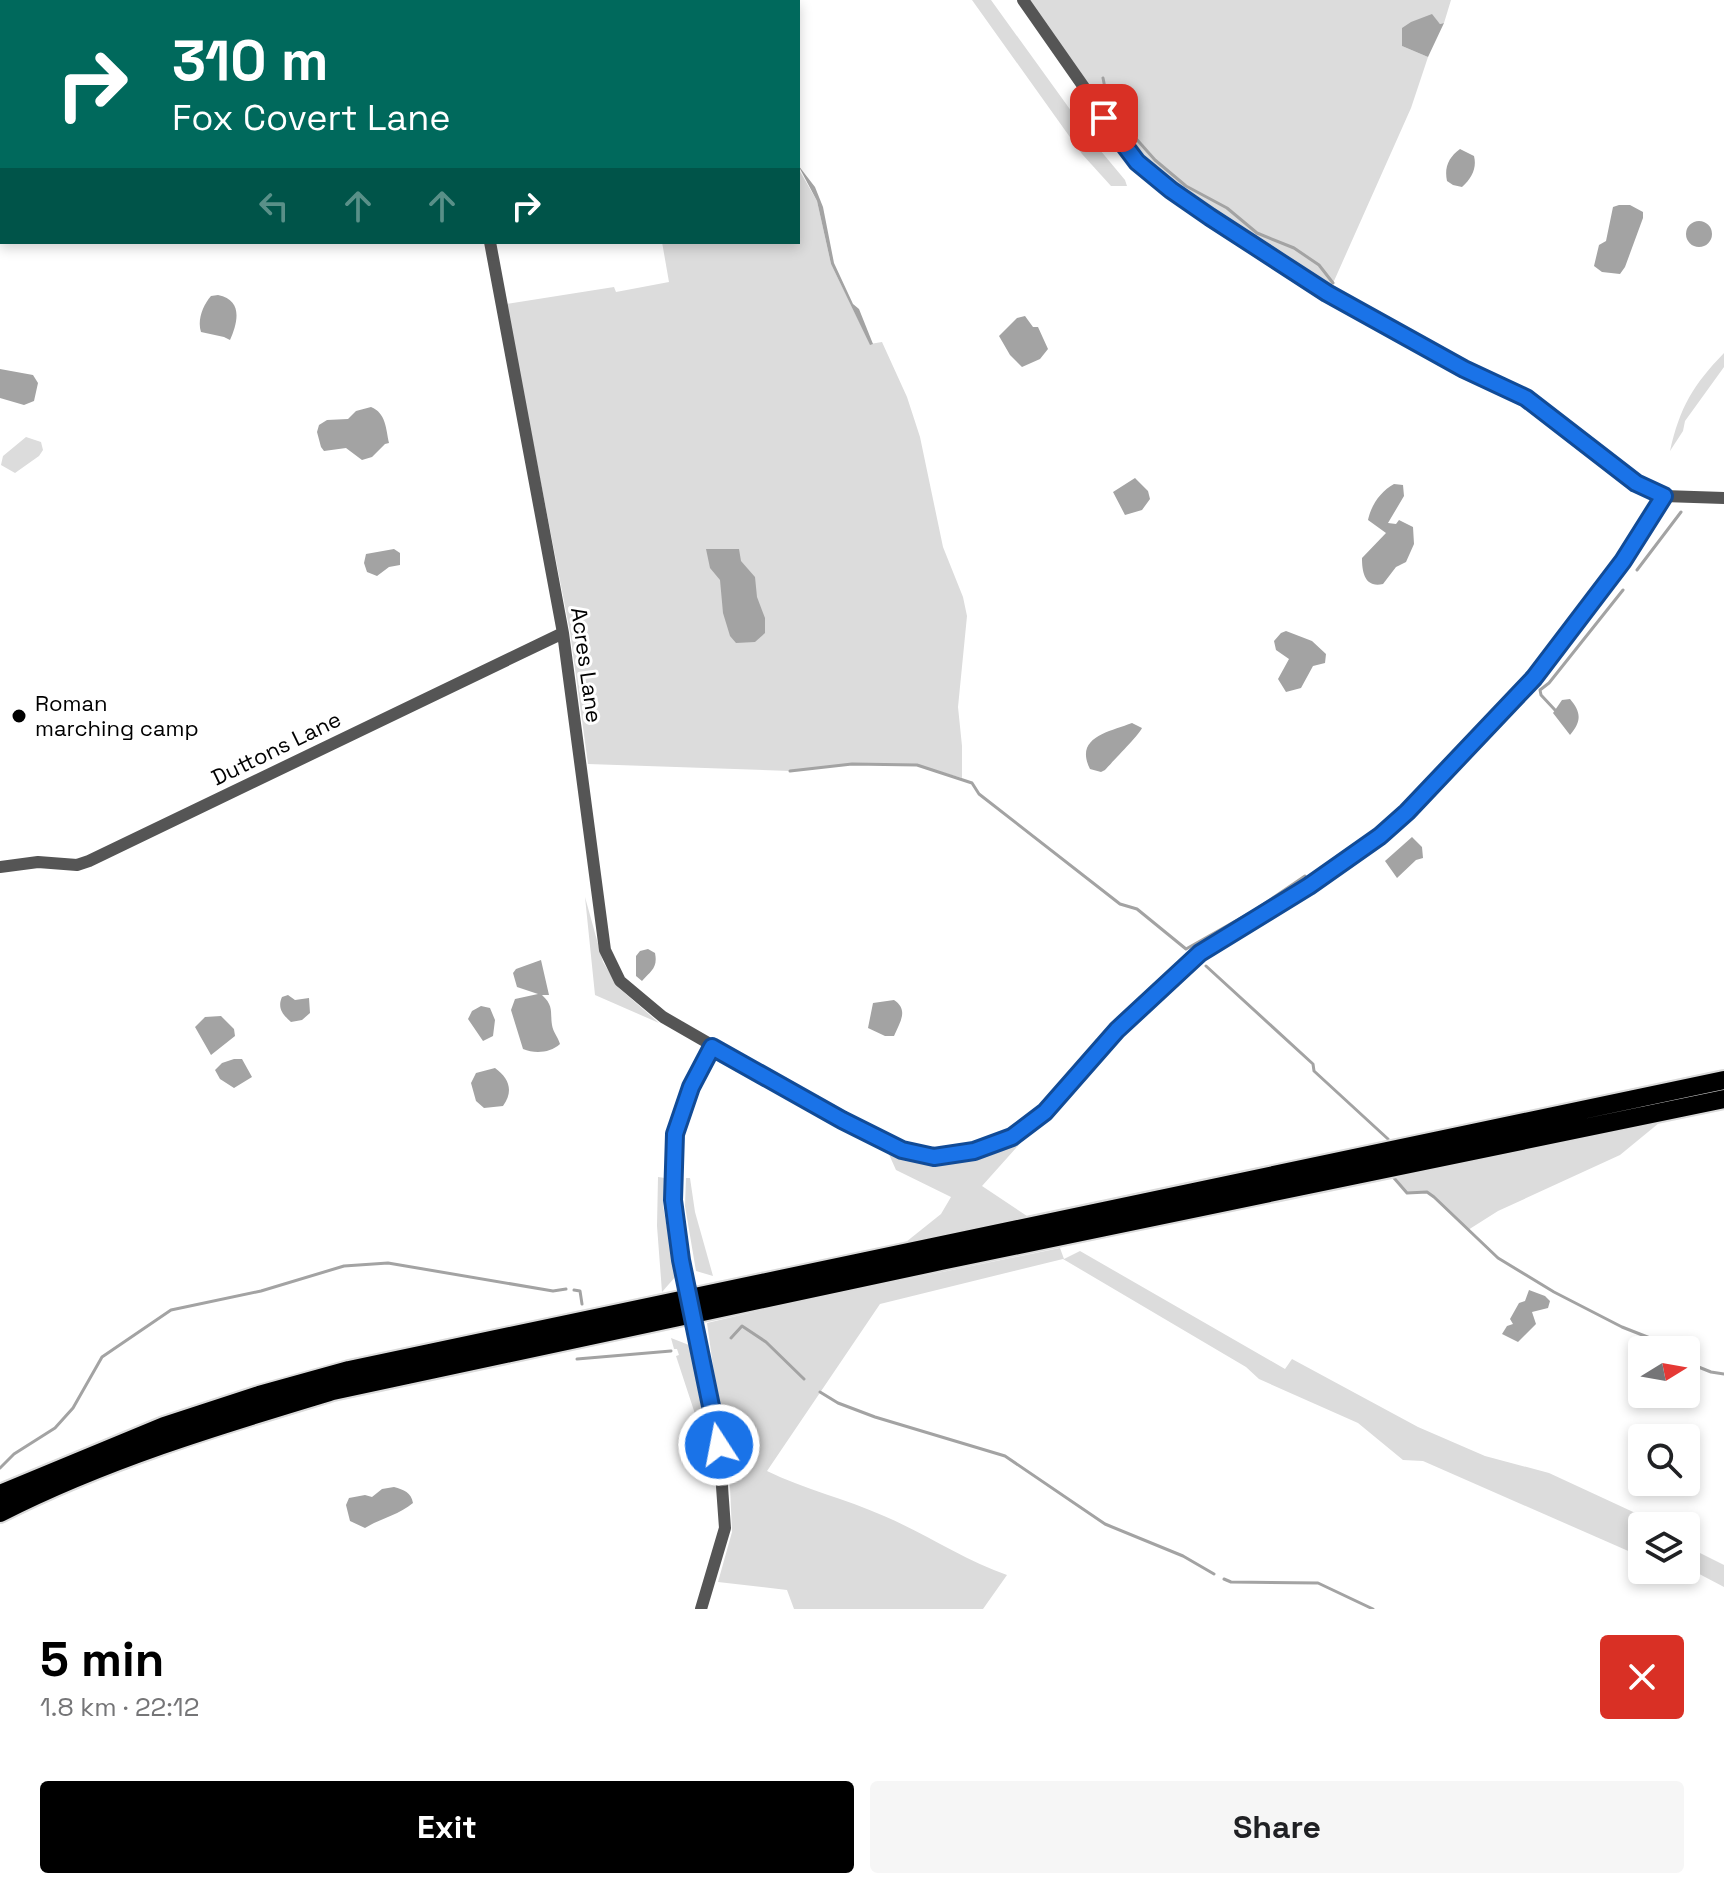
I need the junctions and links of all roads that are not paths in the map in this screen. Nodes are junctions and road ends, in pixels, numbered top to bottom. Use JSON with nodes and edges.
{"nodes":[{"id":1,"x":1023,"y":0,"type":"edge"},
{"id":2,"x":490,"y":244,"type":"edge"},
{"id":3,"x":1664,"y":496,"type":"junction"},
{"id":4,"x":1724,"y":498,"type":"edge"},
{"id":5,"x":563,"y":633,"type":"junction"},
{"id":6,"x":0,"y":867,"type":"edge"},
{"id":7,"x":712,"y":1047,"type":"junction"},
{"id":8,"x":1724,"y":1080,"type":"edge"},
{"id":9,"x":1724,"y":1099,"type":"edge"},
{"id":10,"x":0,"y":1494,"type":"edge"},
{"id":11,"x":0,"y":1513,"type":"edge"},
{"id":12,"x":701,"y":1609,"type":"edge"}],
"edges":[{"from":1,"to":3,"type":"street"},
{"from":2,"to":5,"type":"street","name":"Acres Lane"},
{"from":3,"to":4,"type":"street"},
{"from":3,"to":7,"type":"street","name":"Acres Lane"},
{"from":5,"to":6,"type":"street","name":"Duttons Lane"},
{"from":5,"to":7,"type":"street","name":"Acres Lane"},
{"from":7,"to":12,"type":"street","bridge":true},
{"from":8,"to":10,"type":"highway"},
{"from":9,"to":11,"type":"highway"}]}
